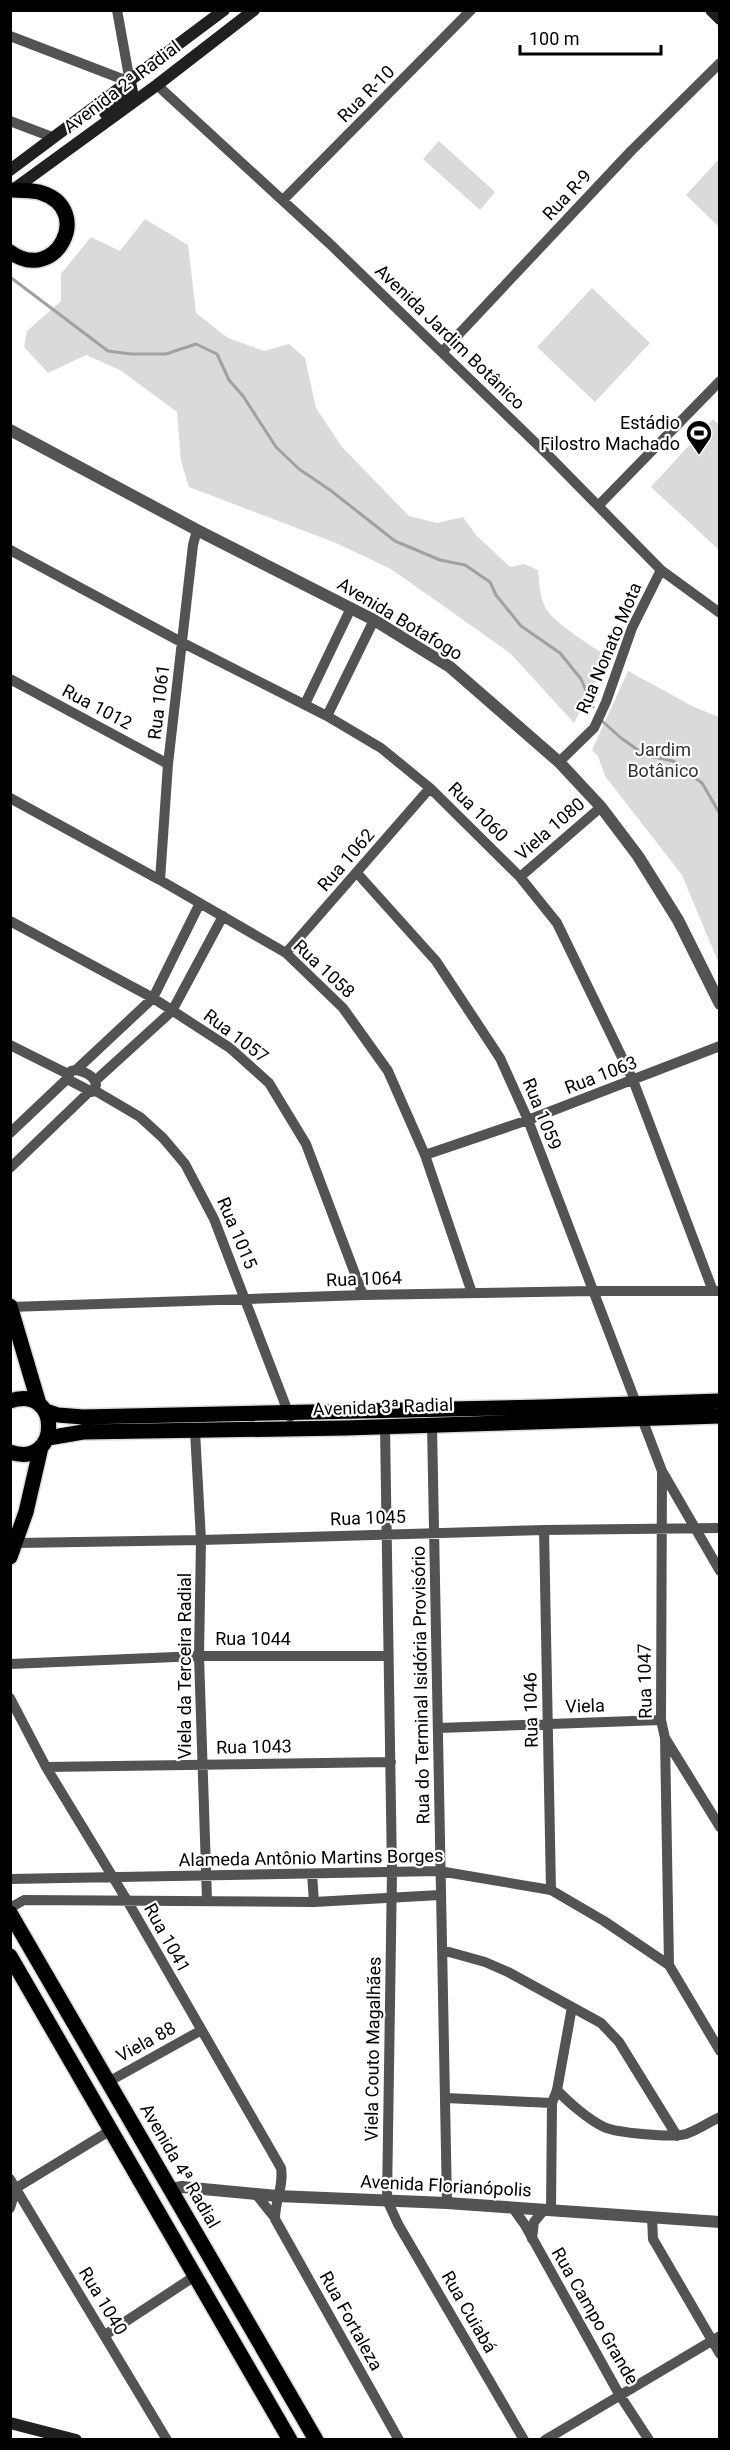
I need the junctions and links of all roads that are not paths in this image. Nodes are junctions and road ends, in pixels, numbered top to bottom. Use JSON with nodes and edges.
{"nodes":[{"id":1,"x":117,"y":10,"type":"edge"},
{"id":2,"x":224,"y":10,"type":"edge"},
{"id":3,"x":254,"y":10,"type":"edge"},
{"id":4,"x":471,"y":10,"type":"edge"},
{"id":5,"x":711,"y":10,"type":"edge"},
{"id":6,"x":720,"y":19,"type":"edge"},
{"id":7,"x":10,"y":36,"type":"edge"},
{"id":8,"x":720,"y":63,"type":"edge"},
{"id":9,"x":130,"y":82,"type":"junction"},
{"id":10,"x":157,"y":86,"type":"junction"},
{"id":11,"x":10,"y":121,"type":"edge"},
{"id":12,"x":103,"y":123,"type":"junction"},
{"id":13,"x":52,"y":137,"type":"junction"},
{"id":14,"x":10,"y":170,"type":"edge"},
{"id":15,"x":12,"y":191,"type":"edge"},
{"id":16,"x":284,"y":199,"type":"junction"},
{"id":17,"x":10,"y":252,"type":"edge"},
{"id":18,"x":442,"y":352,"type":"junction"},
{"id":19,"x":720,"y":381,"type":"edge"},
{"id":20,"x":10,"y":430,"type":"edge"},
{"id":21,"x":598,"y":506,"type":"junction"},
{"id":22,"x":197,"y":530,"type":"junction"},
{"id":23,"x":10,"y":550,"type":"edge"},
{"id":24,"x":661,"y":570,"type":"junction"},
{"id":25,"x":351,"y":608,"type":"junction"},
{"id":26,"x":720,"y":613,"type":"edge"},
{"id":27,"x":374,"y":620,"type":"junction"},
{"id":28,"x":183,"y":643,"type":"junction"},
{"id":29,"x":10,"y":678,"type":"edge"},
{"id":30,"x":304,"y":704,"type":"junction"},
{"id":31,"x":327,"y":716,"type":"junction"},
{"id":32,"x":559,"y":762,"type":"junction"},
{"id":33,"x":168,"y":764,"type":"junction"},
{"id":34,"x":430,"y":788,"type":"junction"},
{"id":35,"x":10,"y":798,"type":"edge"},
{"id":36,"x":601,"y":807,"type":"junction"},
{"id":37,"x":357,"y":873,"type":"junction"},
{"id":38,"x":520,"y":877,"type":"junction"},
{"id":39,"x":160,"y":880,"type":"junction"},
{"id":40,"x":200,"y":903,"type":"junction"},
{"id":41,"x":223,"y":916,"type":"junction"},
{"id":42,"x":10,"y":921,"type":"edge"},
{"id":43,"x":286,"y":953,"type":"junction"},
{"id":44,"x":153,"y":998,"type":"junction"},
{"id":45,"x":720,"y":1004,"type":"edge"},
{"id":46,"x":172,"y":1011,"type":"junction"},
{"id":47,"x":10,"y":1044,"type":"edge"},
{"id":48,"x":720,"y":1046,"type":"edge"},
{"id":49,"x":70,"y":1074,"type":"junction"},
{"id":50,"x":633,"y":1080,"type":"junction"},
{"id":51,"x":93,"y":1088,"type":"junction"},
{"id":52,"x":528,"y":1120,"type":"junction"},
{"id":53,"x":10,"y":1133,"type":"edge"},
{"id":54,"x":425,"y":1155,"type":"junction"},
{"id":55,"x":10,"y":1168,"type":"edge"},
{"id":56,"x":591,"y":1291,"type":"junction"},
{"id":57,"x":716,"y":1291,"type":"edge"},
{"id":58,"x":472,"y":1293,"type":"junction"},
{"id":59,"x":363,"y":1295,"type":"junction"},
{"id":60,"x":246,"y":1299,"type":"junction"},
{"id":61,"x":11,"y":1306,"type":"edge"},
{"id":62,"x":10,"y":1401,"type":"edge"},
{"id":63,"x":720,"y":1401,"type":"edge"},
{"id":64,"x":634,"y":1402,"type":"junction"},
{"id":65,"x":543,"y":1407,"type":"junction"},
{"id":66,"x":43,"y":1408,"type":"junction"},
{"id":67,"x":355,"y":1410,"type":"junction"},
{"id":68,"x":289,"y":1413,"type":"junction"},
{"id":69,"x":720,"y":1416,"type":"edge"},
{"id":70,"x":640,"y":1418,"type":"junction"},
{"id":71,"x":432,"y":1425,"type":"junction"},
{"id":72,"x":385,"y":1427,"type":"junction"},
{"id":73,"x":294,"y":1429,"type":"junction"},
{"id":74,"x":195,"y":1431,"type":"junction"},
{"id":75,"x":44,"y":1442,"type":"junction"},
{"id":76,"x":10,"y":1452,"type":"edge"},
{"id":77,"x":662,"y":1471,"type":"junction"},
{"id":78,"x":694,"y":1528,"type":"junction"},
{"id":79,"x":720,"y":1528,"type":"edge"},
{"id":80,"x":660,"y":1529,"type":"junction"},
{"id":81,"x":544,"y":1530,"type":"junction"},
{"id":82,"x":435,"y":1532,"type":"junction"},
{"id":83,"x":387,"y":1534,"type":"junction"},
{"id":84,"x":201,"y":1540,"type":"junction"},
{"id":85,"x":13,"y":1548,"type":"edge"},
{"id":86,"x":720,"y":1571,"type":"edge"},
{"id":87,"x":199,"y":1656,"type":"junction"},
{"id":88,"x":388,"y":1656,"type":"junction"},
{"id":89,"x":10,"y":1664,"type":"edge"},
{"id":90,"x":10,"y":1698,"type":"edge"},
{"id":91,"x":661,"y":1720,"type":"junction"},
{"id":92,"x":548,"y":1724,"type":"junction"},
{"id":93,"x":438,"y":1728,"type":"junction"},
{"id":94,"x":664,"y":1738,"type":"junction"},
{"id":95,"x":391,"y":1762,"type":"junction"},
{"id":96,"x":201,"y":1764,"type":"junction"},
{"id":97,"x":46,"y":1767,"type":"junction"},
{"id":98,"x":720,"y":1827,"type":"edge"},
{"id":99,"x":439,"y":1871,"type":"junction"},
{"id":100,"x":312,"y":1874,"type":"junction"},
{"id":101,"x":392,"y":1874,"type":"junction"},
{"id":102,"x":206,"y":1875,"type":"junction"},
{"id":103,"x":114,"y":1878,"type":"junction"},
{"id":104,"x":10,"y":1879,"type":"edge"},
{"id":105,"x":551,"y":1890,"type":"junction"},
{"id":106,"x":440,"y":1894,"type":"junction"},
{"id":107,"x":391,"y":1898,"type":"junction"},
{"id":108,"x":207,"y":1900,"type":"junction"},
{"id":109,"x":128,"y":1902,"type":"junction"},
{"id":110,"x":314,"y":1902,"type":"junction"},
{"id":111,"x":10,"y":1908,"type":"edge"},
{"id":112,"x":10,"y":1913,"type":"edge"},
{"id":113,"x":442,"y":1950,"type":"junction"},
{"id":114,"x":10,"y":1956,"type":"edge"},
{"id":115,"x":669,"y":1965,"type":"junction"},
{"id":116,"x":572,"y":2007,"type":"junction"},
{"id":117,"x":200,"y":2031,"type":"junction"},
{"id":118,"x":720,"y":2051,"type":"edge"},
{"id":119,"x":108,"y":2082,"type":"junction"},
{"id":120,"x":557,"y":2090,"type":"junction"},
{"id":121,"x":446,"y":2098,"type":"junction"},
{"id":122,"x":552,"y":2103,"type":"junction"},
{"id":123,"x":720,"y":2117,"type":"edge"},
{"id":124,"x":111,"y":2130,"type":"junction"},
{"id":125,"x":677,"y":2136,"type":"junction"},
{"id":126,"x":13,"y":2184,"type":"edge"},
{"id":127,"x":171,"y":2189,"type":"junction"},
{"id":128,"x":255,"y":2193,"type":"junction"},
{"id":129,"x":278,"y":2196,"type":"junction"},
{"id":130,"x":387,"y":2200,"type":"junction"},
{"id":131,"x":447,"y":2203,"type":"junction"},
{"id":132,"x":10,"y":2208,"type":"edge"},
{"id":133,"x":513,"y":2208,"type":"junction"},
{"id":134,"x":548,"y":2210,"type":"junction"},
{"id":135,"x":275,"y":2218,"type":"junction"},
{"id":136,"x":651,"y":2218,"type":"junction"},
{"id":137,"x":720,"y":2222,"type":"edge"},
{"id":138,"x":532,"y":2239,"type":"junction"},
{"id":139,"x":195,"y":2276,"type":"junction"},
{"id":140,"x":105,"y":2335,"type":"junction"},
{"id":141,"x":715,"y":2338,"type":"edge"},
{"id":142,"x":720,"y":2354,"type":"edge"},
{"id":143,"x":619,"y":2394,"type":"junction"},
{"id":144,"x":10,"y":2423,"type":"edge"},
{"id":145,"x":76,"y":2439,"type":"edge"},
{"id":146,"x":167,"y":2439,"type":"edge"},
{"id":147,"x":290,"y":2439,"type":"edge"},
{"id":148,"x":316,"y":2439,"type":"edge"},
{"id":149,"x":399,"y":2439,"type":"edge"},
{"id":150,"x":524,"y":2439,"type":"edge"},
{"id":151,"x":545,"y":2439,"type":"edge"},
{"id":152,"x":650,"y":2439,"type":"edge"}],
"edges":[{"from":1,"to":9,"type":"street"},
{"from":2,"to":9,"type":"main road","name":"Avenida 2ª Radial"},
{"from":3,"to":10,"type":"main road","name":"Avenida 2ª Radial"},
{"from":4,"to":16,"type":"street","name":"Rua R-10"},
{"from":5,"to":6,"type":"main road"},
{"from":7,"to":9,"type":"street"},
{"from":8,"to":18,"type":"street","name":"Rua R-9"},
{"from":9,"to":12,"type":"main road"},
{"from":9,"to":13,"type":"main road","name":"Avenida 2ª Radial"},
{"from":10,"to":12,"type":"main road","name":"Avenida 2ª Radial"},
{"from":10,"to":16,"type":"street","name":"Avenida Jardim Botânico"},
{"from":11,"to":13,"type":"street"},
{"from":12,"to":15,"type":"main road","name":"Avenida 2ª Radial"},
{"from":13,"to":14,"type":"main road","name":"Avenida 2ª Radial"},
{"from":15,"to":17,"type":"main road"},
{"from":16,"to":18,"type":"street","name":"Avenida Jardim Botânico"},
{"from":18,"to":21,"type":"street","name":"Avenida Jardim Botânico"},
{"from":19,"to":21,"type":"street"},
{"from":20,"to":22,"type":"street","name":"Avenida Botafogo"},
{"from":21,"to":24,"type":"street","name":"Avenida Jardim Botânico"},
{"from":22,"to":25,"type":"street","name":"Avenida Botafogo"},
{"from":22,"to":28,"type":"street","name":"Rua 1061"},
{"from":23,"to":28,"type":"street","name":"Rua 1060"},
{"from":24,"to":26,"type":"street","name":"Avenida Jardim Botânico"},
{"from":24,"to":32,"type":"street","name":"Rua Nonato Mota"},
{"from":25,"to":27,"type":"street","name":"Avenida Botafogo"},
{"from":25,"to":30,"type":"street"},
{"from":27,"to":31,"type":"street"},
{"from":27,"to":32,"type":"street","name":"Avenida Botafogo"},
{"from":28,"to":30,"type":"street","name":"Rua 1060"},
{"from":28,"to":33,"type":"street","name":"Rua 1061"},
{"from":29,"to":33,"type":"street","name":"Rua 1012"},
{"from":30,"to":31,"type":"street","name":"Rua 1060"},
{"from":31,"to":34,"type":"street","name":"Rua 1060"},
{"from":32,"to":36,"type":"street","name":"Avenida Botafogo"},
{"from":33,"to":39,"type":"street","name":"Rua 1061"},
{"from":34,"to":37,"type":"street","name":"Rua 1062"},
{"from":34,"to":38,"type":"street","name":"Rua 1060"},
{"from":35,"to":39,"type":"street","name":"Rua 1058"},
{"from":36,"to":38,"type":"street","name":"Viela 1080"},
{"from":36,"to":45,"type":"street","name":"Avenida Botafogo"},
{"from":37,"to":43,"type":"street","name":"Rua 1062"},
{"from":37,"to":52,"type":"street","name":"Rua 1059"},
{"from":38,"to":50,"type":"street","name":"Rua 1060"},
{"from":39,"to":40,"type":"street","name":"Rua 1058"},
{"from":40,"to":41,"type":"street","name":"Rua 1058"},
{"from":40,"to":44,"type":"street"},
{"from":41,"to":43,"type":"street","name":"Rua 1058"},
{"from":41,"to":46,"type":"street"},
{"from":42,"to":44,"type":"street","name":"Rua 1057"},
{"from":43,"to":54,"type":"street","name":"Rua 1058"},
{"from":44,"to":46,"type":"street","name":"Rua 1057"},
{"from":44,"to":49,"type":"street"},
{"from":46,"to":51,"type":"street"},
{"from":46,"to":59,"type":"street","name":"Rua 1057"},
{"from":47,"to":49,"type":"street"},
{"from":48,"to":50,"type":"street","name":"Rua 1063"},
{"from":49,"to":51,"type":"street","name":"Rua 1015"},
{"from":49,"to":53,"type":"street"},
{"from":50,"to":52,"type":"street","name":"Rua 1063"},
{"from":50,"to":57,"type":"street","name":"Rua 1060"},
{"from":51,"to":55,"type":"street"},
{"from":51,"to":60,"type":"street","name":"Rua 1015"},
{"from":52,"to":54,"type":"street","name":"Rua 1063"},
{"from":52,"to":56,"type":"street","name":"Rua 1059"},
{"from":54,"to":58,"type":"street","name":"Rua 1058"},
{"from":56,"to":57,"type":"street","name":"Rua 1064"},
{"from":56,"to":58,"type":"street","name":"Rua 1064"},
{"from":56,"to":64,"type":"street","name":"Rua 1059"},
{"from":58,"to":59,"type":"street","name":"Rua 1064"},
{"from":59,"to":60,"type":"street","name":"Rua 1064"},
{"from":60,"to":61,"type":"street","name":"Rua 1064"},
{"from":60,"to":68,"type":"street","name":"Rua 1015"},
{"from":61,"to":66,"type":"main road"},
{"from":62,"to":66,"type":"main road","name":"Avenida 3ª Radial"},
{"from":63,"to":64,"type":"main road"},
{"from":64,"to":65,"type":"main road"},
{"from":64,"to":70,"type":"street","name":"Rua 1047"},
{"from":65,"to":67,"type":"main road","name":"Avenida 3ª Radial"},
{"from":65,"to":71,"type":"main road"},
{"from":66,"to":68,"type":"main road","name":"Avenida 3ª Radial"},
{"from":66,"to":75,"type":"main road"},
{"from":67,"to":68,"type":"main road","name":"Avenida 3ª Radial"},
{"from":67,"to":72,"type":"main road"},
{"from":68,"to":73,"type":"street","name":"Rua 1015"},
{"from":69,"to":70,"type":"main road","name":"Avenida 3ª Radial"},
{"from":70,"to":71,"type":"main road","name":"Avenida 3ª Radial"},
{"from":70,"to":77,"type":"street","name":"Rua 1047"},
{"from":71,"to":72,"type":"main road","name":"Avenida 3ª Radial"},
{"from":71,"to":82,"type":"street","name":"Rua do Terminal Isidória Provisório"},
{"from":72,"to":73,"type":"main road","name":"Avenida 3ª Radial"},
{"from":72,"to":83,"type":"street","name":"Rua do Terminal Isidória Provisório"},
{"from":73,"to":74,"type":"main road","name":"Avenida 3ª Radial"},
{"from":74,"to":75,"type":"main road","name":"Avenida 3ª Radial"},
{"from":74,"to":84,"type":"street","name":"Viela da Terceira Radial"},
{"from":75,"to":76,"type":"main road","name":"Avenida 3ª Radial"},
{"from":75,"to":85,"type":"main road"},
{"from":77,"to":78,"type":"street"},
{"from":77,"to":80,"type":"street","name":"Rua 1047"},
{"from":78,"to":79,"type":"street","name":"Rua 1045"},
{"from":78,"to":80,"type":"street","name":"Rua 1045"},
{"from":78,"to":86,"type":"street"},
{"from":80,"to":81,"type":"street","name":"Rua 1045"},
{"from":80,"to":91,"type":"street","name":"Rua 1047"},
{"from":81,"to":82,"type":"street","name":"Rua 1045"},
{"from":81,"to":92,"type":"street","name":"Rua 1046"},
{"from":82,"to":83,"type":"street","name":"Rua 1045"},
{"from":82,"to":93,"type":"street","name":"Rua do Terminal Isidória Provisório"},
{"from":83,"to":84,"type":"street","name":"Rua 1045"},
{"from":83,"to":88,"type":"street","name":"Rua do Terminal Isidória Provisório"},
{"from":84,"to":85,"type":"street","name":"Rua 1045"},
{"from":84,"to":87,"type":"street","name":"Viela da Terceira Radial"},
{"from":87,"to":88,"type":"street","name":"Rua 1044"},
{"from":87,"to":89,"type":"street","name":"Rua 1044"},
{"from":87,"to":96,"type":"street","name":"Viela da Terceira Radial"},
{"from":88,"to":95,"type":"street","name":"Rua do Terminal Isidória Provisório"},
{"from":90,"to":97,"type":"street","name":"Rua 1041"},
{"from":91,"to":92,"type":"street","name":"Viela"},
{"from":91,"to":94,"type":"street","name":"Rua 1047"},
{"from":92,"to":93,"type":"street","name":"Viela"},
{"from":92,"to":105,"type":"street","name":"Rua 1046"},
{"from":93,"to":99,"type":"street","name":"Rua do Terminal Isidória Provisório"},
{"from":94,"to":98,"type":"street"},
{"from":94,"to":115,"type":"street","name":"Rua 1047"},
{"from":95,"to":96,"type":"street","name":"Rua 1043"},
{"from":95,"to":101,"type":"street","name":"Rua do Terminal Isidória Provisório"},
{"from":96,"to":97,"type":"street","name":"Rua 1043"},
{"from":96,"to":102,"type":"street","name":"Viela da Terceira Radial"},
{"from":97,"to":103,"type":"street","name":"Rua 1041"},
{"from":99,"to":101,"type":"street","name":"Alameda Antônio Martins Borges"},
{"from":99,"to":105,"type":"street","name":"Alameda Antônio Martins Borges"},
{"from":99,"to":106,"type":"street","name":"Rua do Terminal Isidória Provisório"},
{"from":100,"to":101,"type":"street","name":"Alameda Antônio Martins Borges"},
{"from":100,"to":102,"type":"street","name":"Alameda Antônio Martins Borges"},
{"from":100,"to":110,"type":"street"},
{"from":101,"to":107,"type":"street","name":"Rua do Terminal Isidória Provisório"},
{"from":102,"to":103,"type":"street","name":"Alameda Antônio Martins Borges"},
{"from":102,"to":108,"type":"street","name":"Viela da Terceira Radial"},
{"from":103,"to":104,"type":"street","name":"Alameda Antônio Martins Borges"},
{"from":103,"to":109,"type":"street","name":"Rua 1041"},
{"from":105,"to":115,"type":"street","name":"Alameda Antônio Martins Borges"},
{"from":106,"to":107,"type":"street"},
{"from":106,"to":113,"type":"street","name":"Rua do Terminal Isidória Provisório"},
{"from":107,"to":110,"type":"street"},
{"from":107,"to":130,"type":"street","name":"Viela Couto Magalhães"},
{"from":108,"to":109,"type":"street"},
{"from":108,"to":110,"type":"street"},
{"from":109,"to":111,"type":"street"},
{"from":109,"to":117,"type":"street","name":"Rua 1041"},
{"from":112,"to":119,"type":"main road","name":"Avenida 4ª Radial"},
{"from":113,"to":116,"type":"street"},
{"from":113,"to":121,"type":"street","name":"Rua do Terminal Isidória Provisório"},
{"from":114,"to":124,"type":"main road"},
{"from":115,"to":118,"type":"street","name":"Alameda Antônio Martins Borges"},
{"from":116,"to":120,"type":"street"},
{"from":116,"to":125,"type":"street"},
{"from":117,"to":119,"type":"street","name":"Viela 88"},
{"from":117,"to":129,"type":"street","name":"Rua 1041"},
{"from":119,"to":127,"type":"main road","name":"Avenida 4ª Radial"},
{"from":120,"to":122,"type":"street"},
{"from":120,"to":125,"type":"street"},
{"from":121,"to":122,"type":"street"},
{"from":121,"to":131,"type":"street","name":"Rua do Terminal Isidória Provisório"},
{"from":122,"to":134,"type":"street"},
{"from":123,"to":125,"type":"street"},
{"from":124,"to":126,"type":"street"},
{"from":124,"to":139,"type":"main road"},
{"from":126,"to":132,"type":"street"},
{"from":126,"to":140,"type":"street","name":"Rua 1040"},
{"from":127,"to":128,"type":"street","name":"Avenida Florianópolis"},
{"from":127,"to":148,"type":"main road","name":"Avenida 4ª Radial"},
{"from":128,"to":129,"type":"street","name":"Avenida Florianópolis"},
{"from":128,"to":135,"type":"street","name":"Rua Fortaleza"},
{"from":129,"to":130,"type":"street","name":"Avenida Florianópolis"},
{"from":129,"to":135,"type":"street"},
{"from":130,"to":131,"type":"street","name":"Avenida Florianópolis"},
{"from":130,"to":150,"type":"street","name":"Rua Cuiabá"},
{"from":131,"to":133,"type":"street","name":"Avenida Florianópolis"},
{"from":133,"to":134,"type":"street","name":"Avenida Florianópolis"},
{"from":133,"to":138,"type":"street","name":"Rua Campo Grande"},
{"from":134,"to":136,"type":"street","name":"Avenida Florianópolis"},
{"from":134,"to":138,"type":"street"},
{"from":135,"to":149,"type":"street","name":"Rua Fortaleza"},
{"from":136,"to":137,"type":"street","name":"Avenida Florianópolis"},
{"from":136,"to":141,"type":"street"},
{"from":138,"to":143,"type":"street","name":"Rua Campo Grande"},
{"from":139,"to":140,"type":"street"},
{"from":139,"to":147,"type":"main road"},
{"from":140,"to":146,"type":"street","name":"Rua 1040"},
{"from":141,"to":142,"type":"street"},
{"from":141,"to":143,"type":"street"},
{"from":143,"to":151,"type":"street"},
{"from":143,"to":152,"type":"street","name":"Rua Campo Grande"},
{"from":144,"to":145,"type":"main road"}]}
